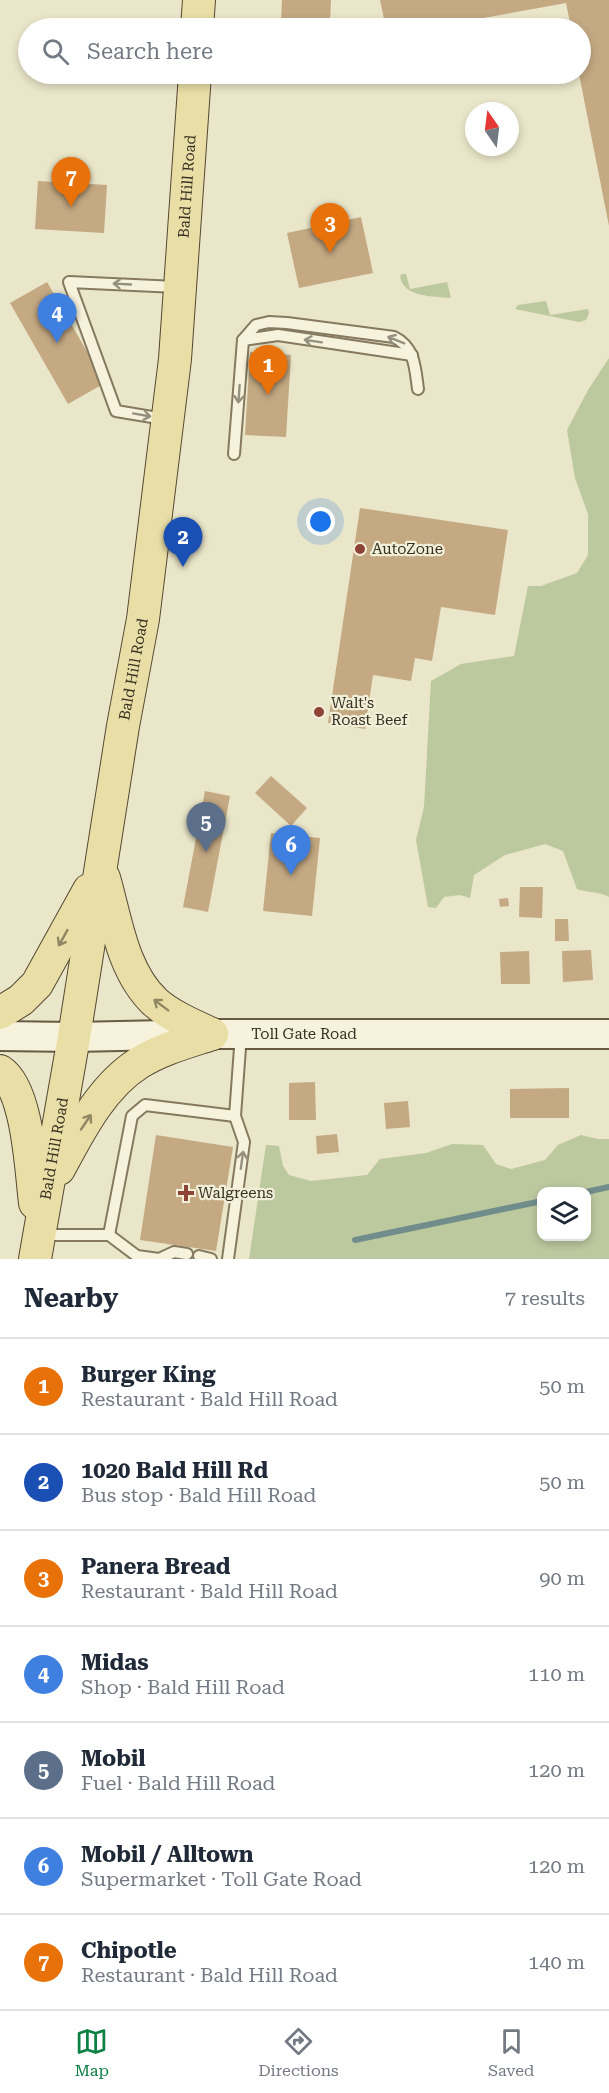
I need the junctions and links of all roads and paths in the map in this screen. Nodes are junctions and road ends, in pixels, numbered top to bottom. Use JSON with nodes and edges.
{"nodes":[{"id":1,"x":199,"y":0,"type":"edge"},
{"id":2,"x":198,"y":18,"type":"edge"},
{"id":3,"x":194,"y":84,"type":"edge"},
{"id":4,"x":180,"y":288,"type":"junction"},
{"id":5,"x":243,"y":340,"type":"junction"},
{"id":6,"x":412,"y":355,"type":"junction"},
{"id":7,"x":418,"y":389,"type":"dead end"},
{"id":8,"x":168,"y":420,"type":"junction"},
{"id":9,"x":234,"y":454,"type":"dead end"},
{"id":10,"x":101,"y":868,"type":"junction"},
{"id":11,"x":0,"y":1013,"type":"edge"},
{"id":12,"x":227,"y":1034,"type":"junction"},
{"id":13,"x":609,"y":1034,"type":"edge"},
{"id":14,"x":0,"y":1036,"type":"edge"},
{"id":15,"x":74,"y":1037,"type":"junction"},
{"id":16,"x":0,"y":1071,"type":"edge"},
{"id":17,"x":235,"y":1116,"type":"junction"},
{"id":18,"x":47,"y":1191,"type":"junction"},
{"id":19,"x":109,"y":1235,"type":"junction"},
{"id":20,"x":37,"y":1247,"type":"edge"},
{"id":21,"x":187,"y":1254,"type":"dead end"},
{"id":22,"x":199,"y":1256,"type":"dead end"},
{"id":23,"x":159,"y":1259,"type":"edge"},
{"id":24,"x":210,"y":1259,"type":"edge"},
{"id":25,"x":228,"y":1259,"type":"edge"}],
"edges":[{"from":1,"to":2,"type":"main road"},
{"from":3,"to":4,"type":"main road","name":"Bald Hill Road"},
{"from":4,"to":8,"type":"main road","name":"Bald Hill Road"},
{"from":4,"to":8,"type":"lane","one_way":true},
{"from":6,"to":5,"type":"lane","one_way":true},
{"from":6,"to":5,"type":"lane","one_way":true},
{"from":5,"to":9,"type":"lane","one_way":true},
{"from":6,"to":7,"type":"lane"},
{"from":8,"to":10,"type":"main road","name":"Bald Hill Road"},
{"from":10,"to":11,"type":"main road","one_way":true},
{"from":12,"to":10,"type":"main road","one_way":true},
{"from":10,"to":15,"type":"main road","name":"Bald Hill Road"},
{"from":12,"to":13,"type":"main road","name":"Toll Gate Road"},
{"from":12,"to":15,"type":"main road","name":"Toll Gate Road"},
{"from":12,"to":17,"type":"lane"},
{"from":18,"to":12,"type":"main road","one_way":true},
{"from":14,"to":15,"type":"main road","name":"Toll Gate Road"},
{"from":15,"to":18,"type":"main road","name":"Bald Hill Road"},
{"from":16,"to":20,"type":"main road"},
{"from":17,"to":19,"type":"lane"},
{"from":25,"to":17,"type":"lane","one_way":true},
{"from":18,"to":20,"type":"main road","name":"Bald Hill Road"},
{"from":19,"to":20,"type":"lane"},
{"from":19,"to":23,"type":"lane"},
{"from":21,"to":23,"type":"lane"},
{"from":22,"to":24,"type":"lane"}]}
